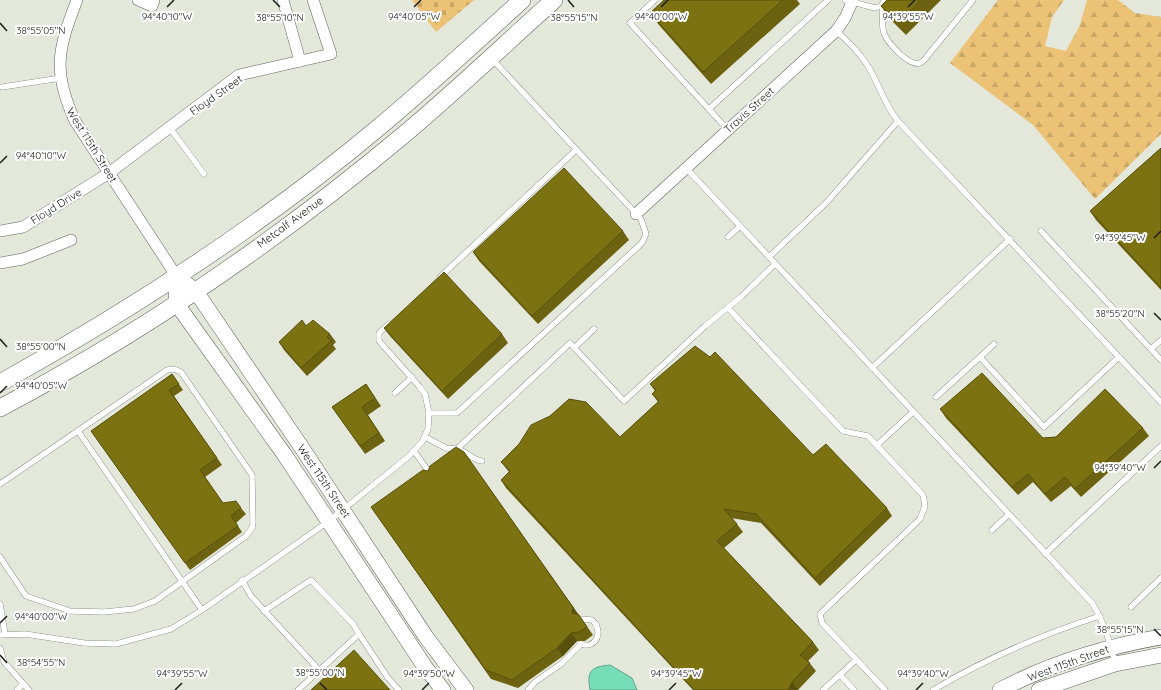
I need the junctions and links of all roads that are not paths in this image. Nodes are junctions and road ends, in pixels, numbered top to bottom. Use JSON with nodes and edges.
{"nodes":[{"id":1,"x":77,"y":0,"type":"edge"},
{"id":2,"x":138,"y":0,"type":"edge"},
{"id":3,"x":154,"y":0,"type":"edge"},
{"id":4,"x":283,"y":0,"type":"edge"},
{"id":5,"x":313,"y":0,"type":"edge"},
{"id":6,"x":522,"y":0,"type":"edge"},
{"id":7,"x":554,"y":0,"type":"edge"},
{"id":8,"x":655,"y":0,"type":"edge"},
{"id":9,"x":828,"y":0,"type":"edge"},
{"id":10,"x":973,"y":0,"type":"edge"},
{"id":11,"x":850,"y":1,"type":"edge"},
{"id":12,"x":884,"y":2,"type":"edge"},
{"id":13,"x":836,"y":30,"type":"junction"},
{"id":14,"x":491,"y":58,"type":"junction"},
{"id":15,"x":300,"y":61,"type":"junction"},
{"id":16,"x":61,"y":78,"type":"junction"},
{"id":17,"x":2,"y":87,"type":"dead end"},
{"id":18,"x":709,"y":109,"type":"junction"},
{"id":19,"x":898,"y":121,"type":"junction"},
{"id":20,"x":170,"y":128,"type":"junction"},
{"id":21,"x":728,"y":130,"type":"junction"},
{"id":22,"x":576,"y":150,"type":"junction"},
{"id":23,"x":686,"y":168,"type":"junction"},
{"id":24,"x":109,"y":174,"type":"junction"},
{"id":25,"x":204,"y":174,"type":"dead end"},
{"id":26,"x":636,"y":214,"type":"junction"},
{"id":27,"x":740,"y":226,"type":"junction"},
{"id":28,"x":0,"y":231,"type":"edge"},
{"id":29,"x":1041,"y":231,"type":"dead end"},
{"id":30,"x":728,"y":236,"type":"dead end"},
{"id":31,"x":1010,"y":239,"type":"junction"},
{"id":32,"x":71,"y":240,"type":"dead end"},
{"id":33,"x":769,"y":257,"type":"junction"},
{"id":34,"x":0,"y":263,"type":"edge"},
{"id":35,"x":775,"y":264,"type":"junction"},
{"id":36,"x":177,"y":277,"type":"junction"},
{"id":37,"x":435,"y":282,"type":"edge"},
{"id":38,"x":195,"y":290,"type":"junction"},
{"id":39,"x":176,"y":303,"type":"junction"},
{"id":40,"x":728,"y":308,"type":"junction"},
{"id":41,"x":393,"y":321,"type":"edge"},
{"id":42,"x":594,"y":329,"type":"dead end"},
{"id":43,"x":1161,"y":340,"type":"edge"},
{"id":44,"x":994,"y":344,"type":"dead end"},
{"id":45,"x":574,"y":348,"type":"junction"},
{"id":46,"x":1151,"y":349,"type":"junction"},
{"id":47,"x":1119,"y":357,"type":"junction"},
{"id":48,"x":980,"y":358,"type":"junction"},
{"id":49,"x":1161,"y":360,"type":"edge"},
{"id":50,"x":872,"y":368,"type":"junction"},
{"id":51,"x":412,"y":377,"type":"junction"},
{"id":52,"x":0,"y":383,"type":"edge"},
{"id":53,"x":395,"y":393,"type":"dead end"},
{"id":54,"x":936,"y":397,"type":"dead end"},
{"id":55,"x":1161,"y":402,"type":"edge"},
{"id":56,"x":0,"y":408,"type":"edge"},
{"id":57,"x":913,"y":412,"type":"junction"},
{"id":58,"x":429,"y":413,"type":"junction"},
{"id":59,"x":78,"y":431,"type":"junction"},
{"id":60,"x":425,"y":437,"type":"junction"},
{"id":61,"x":878,"y":445,"type":"junction"},
{"id":62,"x":1161,"y":446,"type":"edge"},
{"id":63,"x":456,"y":449,"type":"junction"},
{"id":64,"x":414,"y":451,"type":"junction"},
{"id":65,"x":482,"y":461,"type":"dead end"},
{"id":66,"x":432,"y":476,"type":"edge"},
{"id":67,"x":0,"y":484,"type":"edge"},
{"id":68,"x":343,"y":510,"type":"junction"},
{"id":69,"x":1008,"y":515,"type":"junction"},
{"id":70,"x":329,"y":521,"type":"junction"},
{"id":71,"x":992,"y":530,"type":"dead end"},
{"id":72,"x":1045,"y":554,"type":"junction"},
{"id":73,"x":0,"y":557,"type":"edge"},
{"id":74,"x":1161,"y":578,"type":"edge"},
{"id":75,"x":242,"y":580,"type":"junction"},
{"id":76,"x":183,"y":581,"type":"junction"},
{"id":77,"x":0,"y":604,"type":"edge"},
{"id":78,"x":1131,"y":607,"type":"dead end"},
{"id":79,"x":202,"y":610,"type":"junction"},
{"id":80,"x":264,"y":611,"type":"junction"},
{"id":81,"x":1100,"y":616,"type":"junction"},
{"id":82,"x":581,"y":619,"type":"edge"},
{"id":83,"x":359,"y":634,"type":"junction"},
{"id":84,"x":3,"y":635,"type":"edge"},
{"id":85,"x":1161,"y":637,"type":"edge"},
{"id":86,"x":1111,"y":647,"type":"junction"},
{"id":87,"x":0,"y":648,"type":"edge"},
{"id":88,"x":1161,"y":655,"type":"edge"},
{"id":89,"x":856,"y":660,"type":"junction"},
{"id":90,"x":1115,"y":664,"type":"junction"},
{"id":91,"x":319,"y":670,"type":"junction"},
{"id":92,"x":840,"y":675,"type":"junction"},
{"id":93,"x":23,"y":684,"type":"junction"},
{"id":94,"x":17,"y":690,"type":"edge"},
{"id":95,"x":29,"y":690,"type":"edge"},
{"id":96,"x":298,"y":690,"type":"edge"},
{"id":97,"x":399,"y":690,"type":"edge"},
{"id":98,"x":443,"y":690,"type":"edge"},
{"id":99,"x":466,"y":690,"type":"edge"},
{"id":100,"x":528,"y":690,"type":"edge"},
{"id":101,"x":823,"y":690,"type":"edge"},
{"id":102,"x":854,"y":690,"type":"edge"},
{"id":103,"x":885,"y":690,"type":"edge"},
{"id":104,"x":933,"y":690,"type":"edge"},
{"id":105,"x":1000,"y":690,"type":"edge"},
{"id":106,"x":1039,"y":690,"type":"edge"}],
"edges":[{"from":1,"to":16,"type":"street","name":"West 115th Street"},
{"from":2,"to":3,"type":"street"},
{"from":4,"to":15,"type":"street"},
{"from":5,"to":15,"type":"street","name":"Floyd Street"},
{"from":6,"to":36,"type":"main road","name":"Metcalf Avenue"},
{"from":7,"to":14,"type":"main road","name":"Metcalf Avenue"},
{"from":8,"to":18,"type":"lane"},
{"from":9,"to":18,"type":"lane"},
{"from":10,"to":12,"type":"lane"},
{"from":11,"to":12,"type":"lane"},
{"from":11,"to":13,"type":"street","name":"Travis Street"},
{"from":13,"to":19,"type":"lane"},
{"from":13,"to":21,"type":"street","name":"Travis Street"},
{"from":14,"to":22,"type":"lane"},
{"from":14,"to":38,"type":"main road","name":"Metcalf Avenue"},
{"from":15,"to":20,"type":"street","name":"Floyd Street"},
{"from":16,"to":17,"type":"lane"},
{"from":16,"to":24,"type":"street","name":"West 115th Street"},
{"from":18,"to":21,"type":"lane"},
{"from":19,"to":31,"type":"lane"},
{"from":19,"to":33,"type":"lane"},
{"from":20,"to":24,"type":"street","name":"Floyd Street"},
{"from":20,"to":25,"type":"lane"},
{"from":21,"to":23,"type":"street","name":"Travis Street"},
{"from":22,"to":26,"type":"lane"},
{"from":22,"to":37,"type":"lane"},
{"from":23,"to":26,"type":"street","name":"Travis Street"},
{"from":23,"to":27,"type":"lane"},
{"from":24,"to":28,"type":"street","name":"Floyd Drive"},
{"from":24,"to":36,"type":"street","name":"West 115th Street"},
{"from":26,"to":58,"type":"lane"},
{"from":27,"to":30,"type":"lane"},
{"from":27,"to":33,"type":"lane"},
{"from":29,"to":46,"type":"lane"},
{"from":31,"to":47,"type":"lane"},
{"from":31,"to":50,"type":"lane"},
{"from":32,"to":34,"type":"street"},
{"from":33,"to":35,"type":"lane"},
{"from":35,"to":40,"type":"lane"},
{"from":35,"to":50,"type":"lane"},
{"from":36,"to":38,"type":"street","name":"West 115th Street"},
{"from":36,"to":39,"type":"street"},
{"from":36,"to":52,"type":"main road","name":"Metcalf Avenue"},
{"from":38,"to":39,"type":"main road","name":"Metcalf Avenue"},
{"from":38,"to":68,"type":"street","name":"West 115th Street"},
{"from":39,"to":56,"type":"main road","name":"Metcalf Avenue"},
{"from":39,"to":70,"type":"street","name":"West 115th Street"},
{"from":40,"to":45,"type":"lane"},
{"from":40,"to":61,"type":"lane"},
{"from":41,"to":51,"type":"lane"},
{"from":42,"to":45,"type":"lane"},
{"from":43,"to":46,"type":"lane"},
{"from":44,"to":48,"type":"lane"},
{"from":45,"to":63,"type":"lane"},
{"from":46,"to":49,"type":"lane"},
{"from":47,"to":48,"type":"lane"},
{"from":47,"to":55,"type":"lane"},
{"from":48,"to":54,"type":"lane"},
{"from":50,"to":57,"type":"lane"},
{"from":51,"to":53,"type":"lane"},
{"from":51,"to":58,"type":"lane"},
{"from":57,"to":61,"type":"lane"},
{"from":57,"to":69,"type":"lane"},
{"from":58,"to":60,"type":"lane"},
{"from":59,"to":67,"type":"lane"},
{"from":59,"to":76,"type":"lane"},
{"from":59,"to":76,"type":"lane"},
{"from":60,"to":63,"type":"lane"},
{"from":60,"to":64,"type":"lane"},
{"from":61,"to":89,"type":"lane"},
{"from":62,"to":72,"type":"lane"},
{"from":63,"to":65,"type":"lane"},
{"from":64,"to":66,"type":"lane"},
{"from":64,"to":68,"type":"lane"},
{"from":68,"to":70,"type":"lane"},
{"from":68,"to":99,"type":"street","name":"West 115th Street"},
{"from":69,"to":71,"type":"lane"},
{"from":69,"to":72,"type":"lane"},
{"from":70,"to":75,"type":"lane"},
{"from":70,"to":98,"type":"street","name":"West 115th Street"},
{"from":72,"to":81,"type":"lane"},
{"from":73,"to":76,"type":"lane"},
{"from":74,"to":78,"type":"lane"},
{"from":75,"to":79,"type":"lane"},
{"from":75,"to":80,"type":"lane"},
{"from":76,"to":79,"type":"lane"},
{"from":77,"to":84,"type":"lane"},
{"from":79,"to":84,"type":"lane"},
{"from":80,"to":83,"type":"lane"},
{"from":80,"to":91,"type":"lane"},
{"from":81,"to":86,"type":"lane"},
{"from":81,"to":104,"type":"lane"},
{"from":82,"to":100,"type":"lane"},
{"from":83,"to":91,"type":"lane"},
{"from":83,"to":97,"type":"lane"},
{"from":85,"to":86,"type":"street","name":"West 115th Street"},
{"from":86,"to":90,"type":"lane"},
{"from":86,"to":105,"type":"street","name":"West 115th Street"},
{"from":87,"to":93,"type":"lane"},
{"from":88,"to":90,"type":"street","name":"West 115th Street"},
{"from":89,"to":92,"type":"lane"},
{"from":89,"to":103,"type":"lane"},
{"from":90,"to":106,"type":"street","name":"West 115th Street"},
{"from":91,"to":96,"type":"lane"},
{"from":92,"to":101,"type":"lane"},
{"from":92,"to":102,"type":"lane"},
{"from":93,"to":94,"type":"lane"},
{"from":93,"to":95,"type":"lane"}]}
